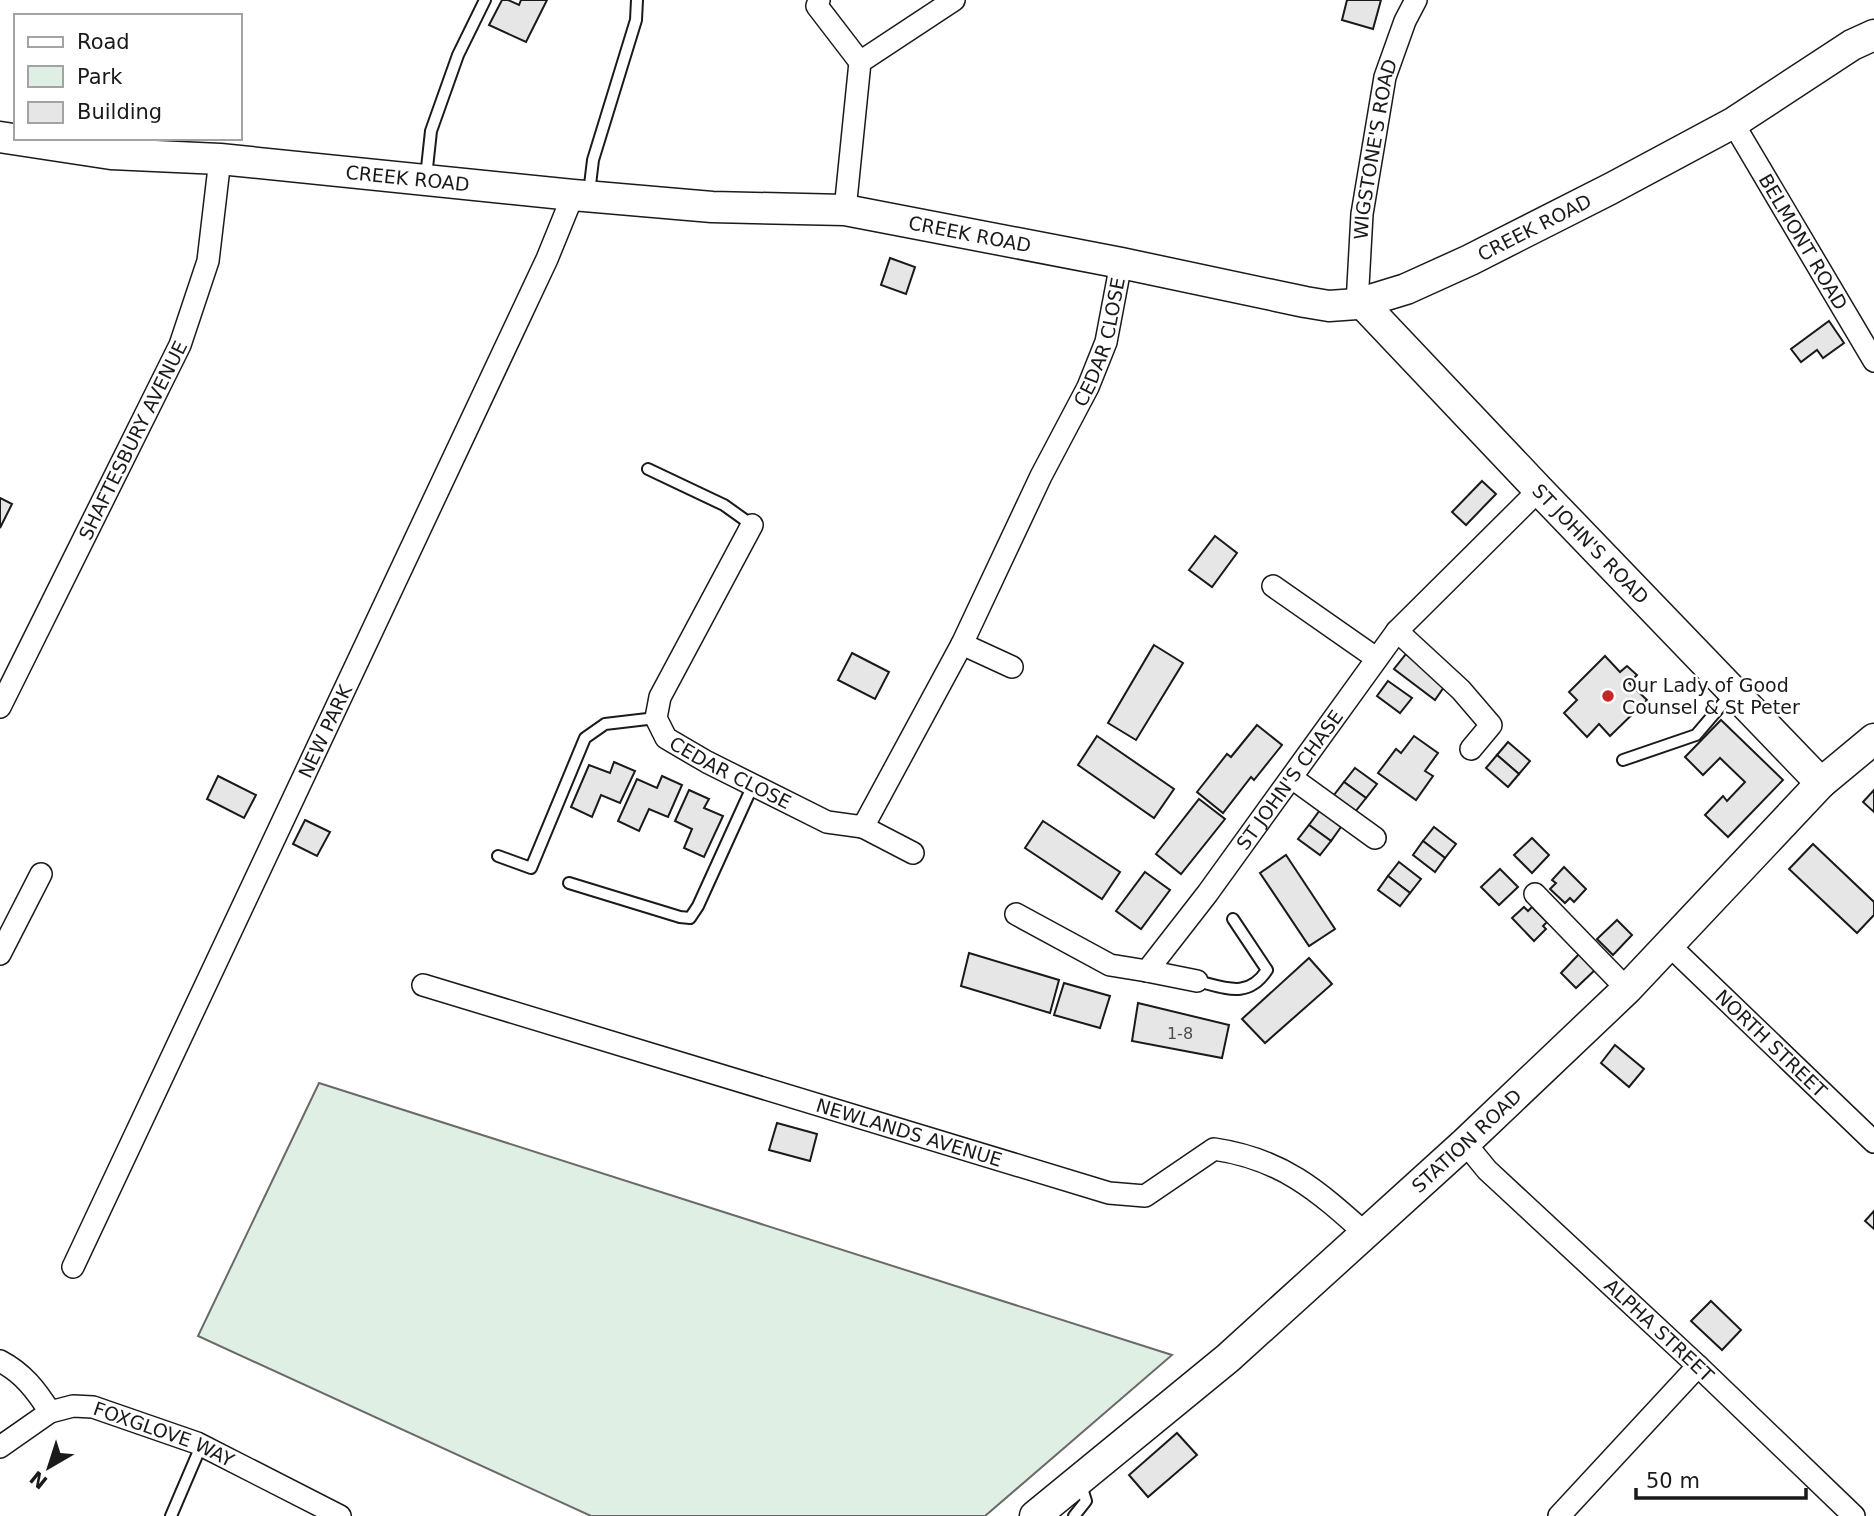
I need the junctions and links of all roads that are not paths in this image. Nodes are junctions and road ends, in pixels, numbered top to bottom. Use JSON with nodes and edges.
{"nodes":[{"id":1,"x":485,"y":0,"type":"edge"},
{"id":2,"x":637,"y":0,"type":"edge"},
{"id":3,"x":819,"y":0,"type":"edge"},
{"id":4,"x":954,"y":0,"type":"edge"},
{"id":5,"x":1416,"y":0,"type":"edge"},
{"id":6,"x":1874,"y":35,"type":"edge"},
{"id":7,"x":860,"y":62,"type":"junction"},
{"id":8,"x":1733,"y":123,"type":"junction"},
{"id":9,"x":21,"y":140,"type":"edge"},
{"id":10,"x":220,"y":159,"type":"junction"},
{"id":11,"x":426,"y":180,"type":"junction"},
{"id":12,"x":581,"y":196,"type":"junction"},
{"id":13,"x":845,"y":210,"type":"junction"},
{"id":14,"x":1121,"y":263,"type":"junction"},
{"id":15,"x":1360,"y":304,"type":"junction"},
{"id":16,"x":1874,"y":360,"type":"edge"},
{"id":17,"x":648,"y":469,"type":"dead end"},
{"id":18,"x":1539,"y":491,"type":"junction"},
{"id":19,"x":752,"y":525,"type":"joint"},
{"id":20,"x":1273,"y":586,"type":"dead end"},
{"id":21,"x":1397,"y":631,"type":"junction"},
{"id":22,"x":962,"y":644,"type":"junction"},
{"id":23,"x":1376,"y":658,"type":"junction"},
{"id":24,"x":1012,"y":667,"type":"dead end"},
{"id":25,"x":1733,"y":692,"type":"junction"},
{"id":26,"x":0,"y":707,"type":"edge"},
{"id":27,"x":656,"y":718,"type":"junction"},
{"id":28,"x":1874,"y":739,"type":"edge"},
{"id":29,"x":1471,"y":749,"type":"dead end"},
{"id":30,"x":1623,"y":760,"type":"dead end"},
{"id":31,"x":1292,"y":778,"type":"junction"},
{"id":32,"x":1821,"y":783,"type":"junction"},
{"id":33,"x":753,"y":785,"type":"junction"},
{"id":34,"x":863,"y":827,"type":"junction"},
{"id":35,"x":1375,"y":838,"type":"dead end"},
{"id":36,"x":913,"y":853,"type":"dead end"},
{"id":37,"x":498,"y":856,"type":"dead end"},
{"id":38,"x":41,"y":874,"type":"dead end"},
{"id":39,"x":569,"y":883,"type":"dead end"},
{"id":40,"x":1535,"y":894,"type":"dead end"},
{"id":41,"x":1016,"y":914,"type":"dead end"},
{"id":42,"x":1233,"y":919,"type":"dead end"},
{"id":43,"x":1669,"y":945,"type":"junction"},
{"id":44,"x":0,"y":954,"type":"edge"},
{"id":45,"x":1147,"y":971,"type":"junction"},
{"id":46,"x":1198,"y":981,"type":"joint"},
{"id":47,"x":424,"y":985,"type":"dead end"},
{"id":48,"x":1627,"y":989,"type":"junction"},
{"id":49,"x":1874,"y":1142,"type":"edge"},
{"id":50,"x":1465,"y":1143,"type":"junction"},
{"id":51,"x":1366,"y":1234,"type":"junction"},
{"id":52,"x":73,"y":1267,"type":"dead end"},
{"id":53,"x":0,"y":1361,"type":"edge"},
{"id":54,"x":1698,"y":1366,"type":"junction"},
{"id":55,"x":50,"y":1412,"type":"junction"},
{"id":56,"x":201,"y":1446,"type":"junction"},
{"id":57,"x":0,"y":1447,"type":"edge"},
{"id":58,"x":1079,"y":1480,"type":"junction"},
{"id":59,"x":1078,"y":1515,"type":"edge"},
{"id":60,"x":171,"y":1516,"type":"edge"},
{"id":61,"x":340,"y":1516,"type":"edge"},
{"id":62,"x":1035,"y":1516,"type":"edge"},
{"id":63,"x":1559,"y":1516,"type":"edge"},
{"id":64,"x":1854,"y":1516,"type":"edge"}],
"edges":[{"from":1,"to":11,"type":"lane"},
{"from":2,"to":12,"type":"lane"},
{"from":3,"to":7,"type":"street"},
{"from":4,"to":7,"type":"street"},
{"from":5,"to":15,"type":"street","name":"WIGSTONE'S ROAD"},
{"from":6,"to":8,"type":"street","name":"CREEK ROAD"},
{"from":7,"to":13,"type":"street"},
{"from":8,"to":15,"type":"street","name":"CREEK ROAD"},
{"from":8,"to":16,"type":"street","name":"BELMONT ROAD"},
{"from":9,"to":10,"type":"street","name":"CREEK ROAD"},
{"from":10,"to":11,"type":"street","name":"CREEK ROAD"},
{"from":10,"to":26,"type":"street","name":"SHAFTESBURY AVENUE"},
{"from":11,"to":12,"type":"street","name":"CREEK ROAD"},
{"from":12,"to":13,"type":"street","name":"CREEK ROAD"},
{"from":12,"to":52,"type":"street","name":"NEW PARK"},
{"from":13,"to":14,"type":"street","name":"CREEK ROAD"},
{"from":14,"to":15,"type":"street","name":"CREEK ROAD"},
{"from":14,"to":22,"type":"street","name":"CEDAR CLOSE"},
{"from":15,"to":18,"type":"street","name":"ST JOHN'S ROAD"},
{"from":17,"to":19,"type":"lane"},
{"from":18,"to":21,"type":"street","name":"ST JOHN'S CHASE"},
{"from":18,"to":25,"type":"street","name":"ST JOHN'S ROAD"},
{"from":19,"to":27,"type":"street","name":"CEDAR CLOSE"},
{"from":20,"to":23,"type":"street"},
{"from":21,"to":23,"type":"street","name":"ST JOHN'S CHASE"},
{"from":21,"to":29,"type":"street"},
{"from":22,"to":24,"type":"street"},
{"from":22,"to":34,"type":"street","name":"CEDAR CLOSE"},
{"from":23,"to":31,"type":"street","name":"ST JOHN'S CHASE"},
{"from":25,"to":30,"type":"lane"},
{"from":25,"to":32,"type":"street","name":"ST JOHN'S ROAD"},
{"from":27,"to":33,"type":"street","name":"CEDAR CLOSE"},
{"from":27,"to":37,"type":"lane"},
{"from":28,"to":32,"type":"street","name":"STATION ROAD"},
{"from":31,"to":35,"type":"street"},
{"from":31,"to":45,"type":"street","name":"ST JOHN'S CHASE"},
{"from":32,"to":43,"type":"street","name":"STATION ROAD"},
{"from":33,"to":34,"type":"street","name":"CEDAR CLOSE"},
{"from":33,"to":39,"type":"lane"},
{"from":34,"to":36,"type":"street","name":"CEDAR CLOSE"},
{"from":38,"to":44,"type":"street"},
{"from":40,"to":48,"type":"street"},
{"from":41,"to":45,"type":"street"},
{"from":42,"to":46,"type":"lane"},
{"from":43,"to":48,"type":"street","name":"STATION ROAD"},
{"from":43,"to":49,"type":"street","name":"NORTH STREET"},
{"from":45,"to":46,"type":"street"},
{"from":47,"to":51,"type":"street","name":"NEWLANDS AVENUE"},
{"from":48,"to":50,"type":"street","name":"STATION ROAD"},
{"from":50,"to":51,"type":"street","name":"STATION ROAD"},
{"from":50,"to":54,"type":"street","name":"ALPHA STREET"},
{"from":51,"to":58,"type":"street","name":"STATION ROAD"},
{"from":53,"to":55,"type":"street"},
{"from":54,"to":63,"type":"street"},
{"from":54,"to":64,"type":"street","name":"ALPHA STREET"},
{"from":55,"to":56,"type":"street","name":"FOXGLOVE WAY"},
{"from":55,"to":57,"type":"street"},
{"from":56,"to":60,"type":"lane"},
{"from":56,"to":61,"type":"street","name":"FOXGLOVE WAY"},
{"from":58,"to":59,"type":"lane"},
{"from":58,"to":62,"type":"street","name":"STATION ROAD"}]}
